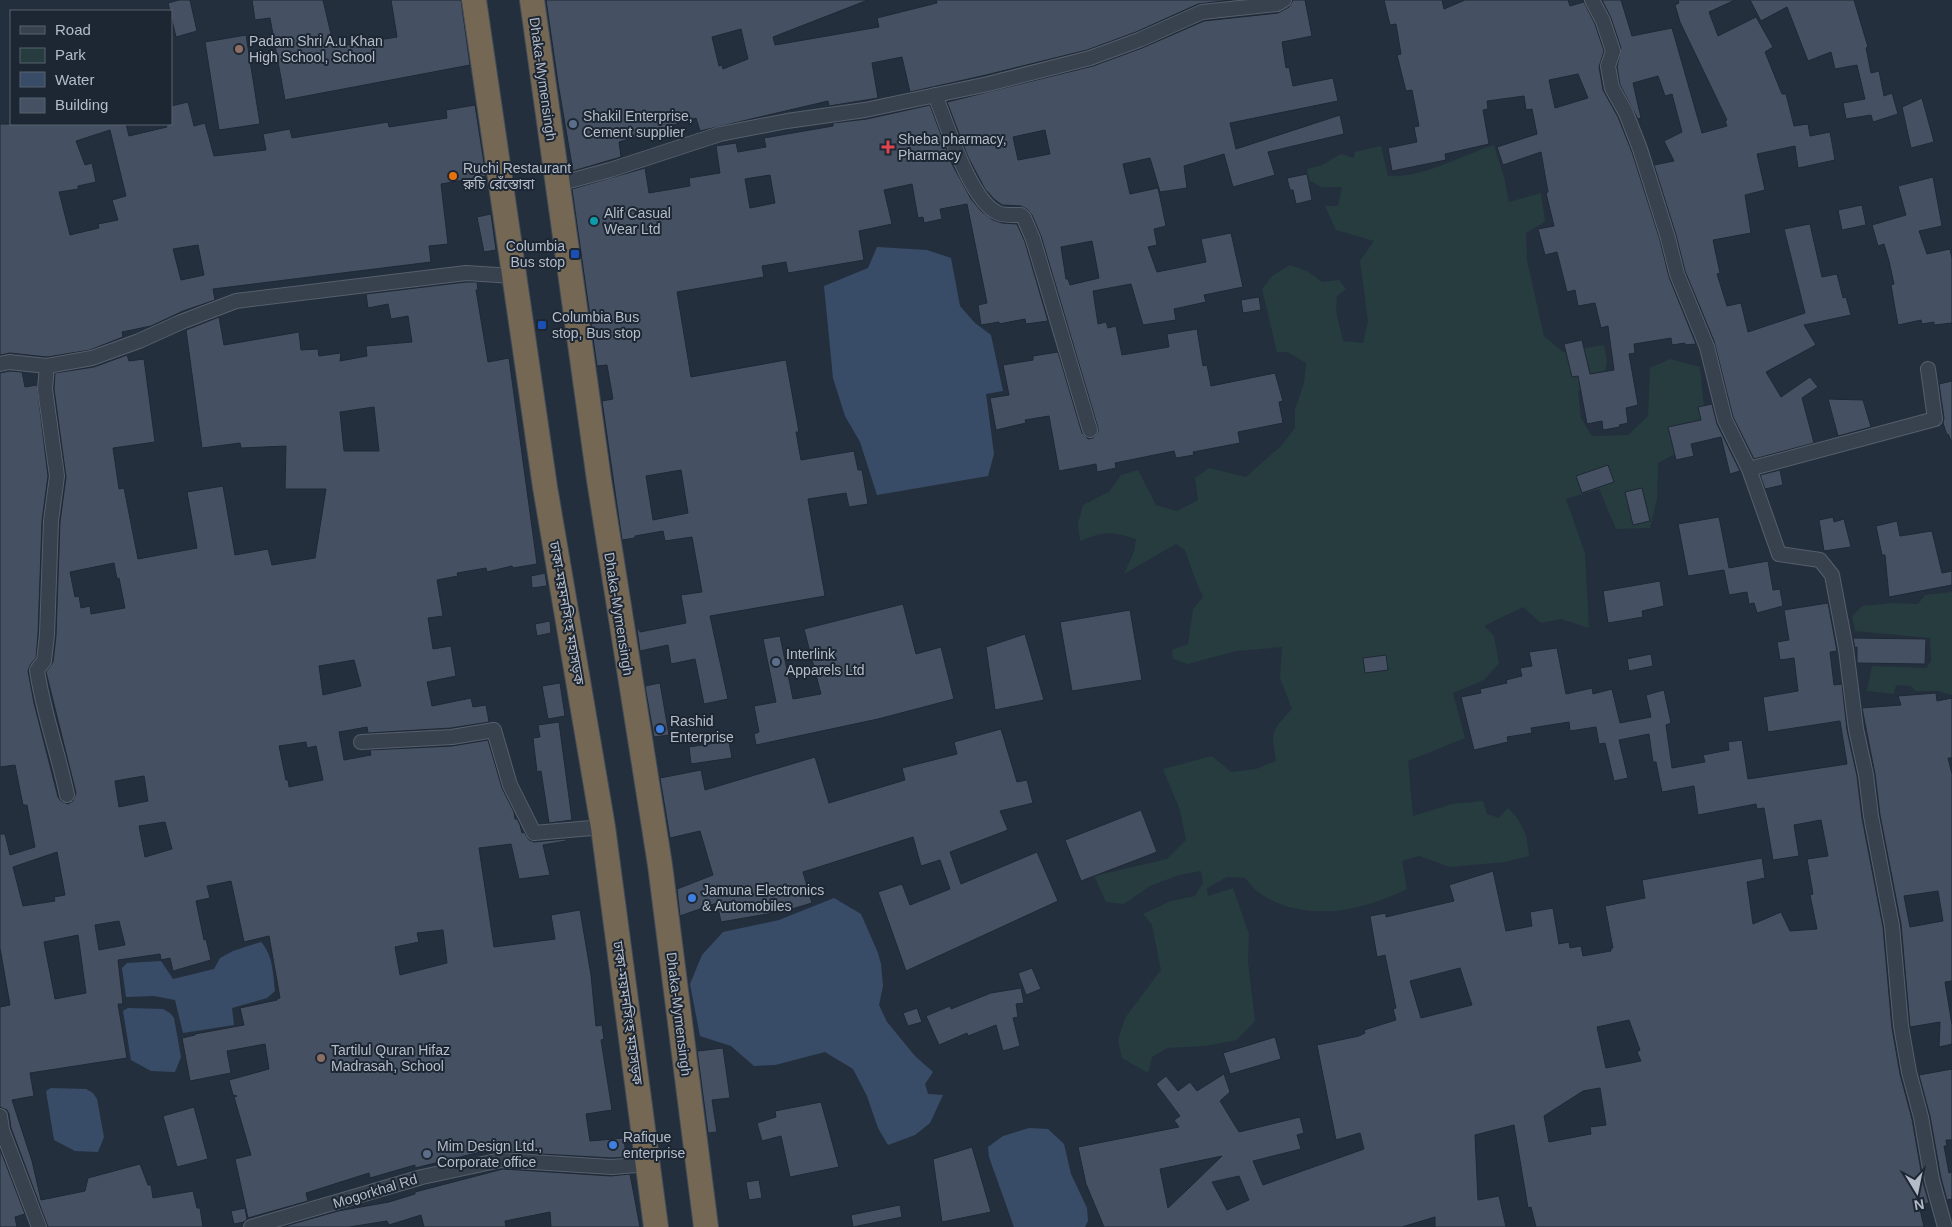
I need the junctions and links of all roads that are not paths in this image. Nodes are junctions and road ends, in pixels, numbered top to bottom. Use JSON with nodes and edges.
{"nodes":[{"id":1,"x":474,"y":0,"type":"edge"},
{"id":2,"x":532,"y":0,"type":"edge"},
{"id":3,"x":1284,"y":0,"type":"edge"},
{"id":4,"x":1592,"y":0,"type":"edge"},
{"id":5,"x":936,"y":95,"type":"junction"},
{"id":6,"x":558,"y":184,"type":"junction"},
{"id":7,"x":513,"y":276,"type":"junction"},
{"id":8,"x":0,"y":364,"type":"edge"},
{"id":9,"x":47,"y":366,"type":"junction"},
{"id":10,"x":1928,"y":369,"type":"dead end"},
{"id":11,"x":1090,"y":430,"type":"dead end"},
{"id":12,"x":1749,"y":469,"type":"junction"},
{"id":13,"x":361,"y":742,"type":"dead end"},
{"id":14,"x":67,"y":794,"type":"dead end"},
{"id":15,"x":603,"y":827,"type":"junction"},
{"id":16,"x":0,"y":1116,"type":"edge"},
{"id":17,"x":649,"y":1164,"type":"junction"},
{"id":18,"x":39,"y":1227,"type":"edge"},
{"id":19,"x":251,"y":1227,"type":"edge"},
{"id":20,"x":656,"y":1227,"type":"edge"},
{"id":21,"x":706,"y":1227,"type":"edge"},
{"id":22,"x":1945,"y":1227,"type":"edge"}],
"edges":[{"from":1,"to":7,"type":"highway","name":"ঢাকা-ময়মনসিংহ মহাসড়ক"},
{"from":2,"to":6,"type":"highway","name":"Dhaka-Mymensingh"},
{"from":3,"to":5,"type":"street"},
{"from":4,"to":12,"type":"street"},
{"from":5,"to":6,"type":"street"},
{"from":5,"to":11,"type":"street"},
{"from":6,"to":21,"type":"highway","name":"Dhaka-Mymensingh"},
{"from":7,"to":9,"type":"street"},
{"from":7,"to":15,"type":"highway","name":"ঢাকা-ময়মনসিংহ মহাসড়ক"},
{"from":8,"to":9,"type":"street"},
{"from":9,"to":14,"type":"street"},
{"from":10,"to":12,"type":"street"},
{"from":12,"to":22,"type":"street"},
{"from":13,"to":15,"type":"street"},
{"from":15,"to":17,"type":"highway","name":"ঢাকা-ময়মনসিংহ মহাসড়ক"},
{"from":16,"to":18,"type":"street"},
{"from":17,"to":19,"type":"street","name":"Mogorkhal Rd"},
{"from":17,"to":20,"type":"highway","name":"ঢাকা-ময়মনসিংহ মহাসড়ক"}]}
